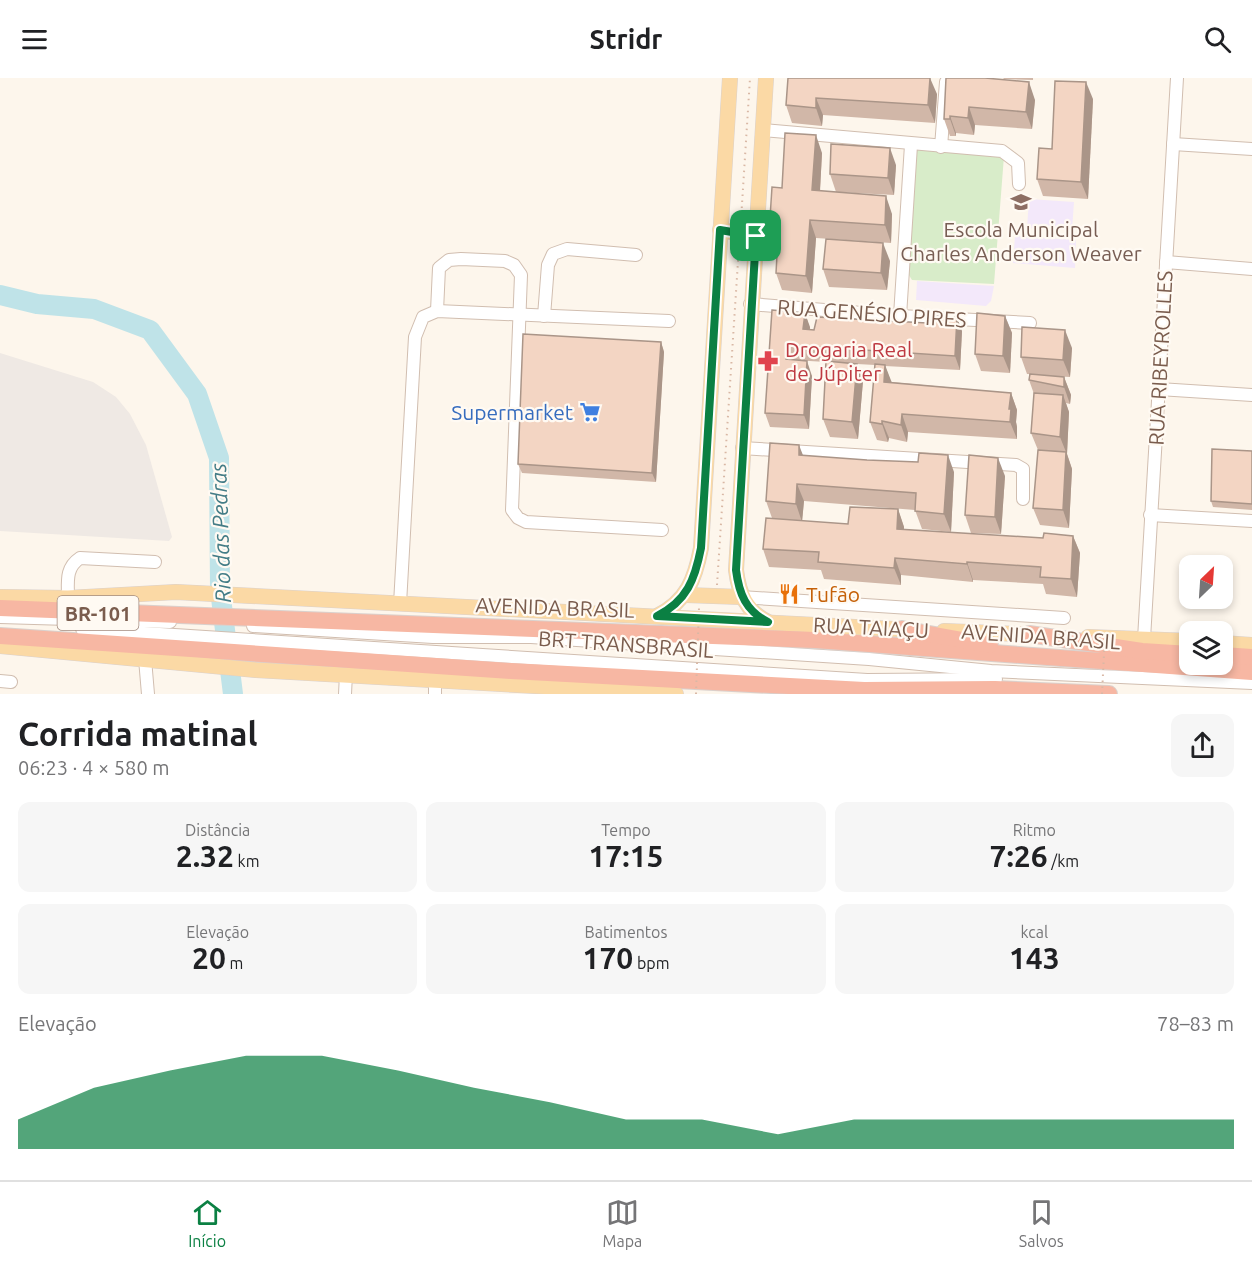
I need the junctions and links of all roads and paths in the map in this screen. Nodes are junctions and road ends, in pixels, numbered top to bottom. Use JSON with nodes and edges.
{"nodes":[{"id":1,"x":730,"y":78,"type":"edge"},
{"id":2,"x":750,"y":78,"type":"edge"},
{"id":3,"x":766,"y":78,"type":"edge"},
{"id":4,"x":1177,"y":78,"type":"edge"},
{"id":5,"x":946,"y":82,"type":"edge"},
{"id":6,"x":763,"y":130,"type":"junction"},
{"id":7,"x":1173,"y":144,"type":"junction"},
{"id":8,"x":911,"y":145,"type":"junction"},
{"id":9,"x":941,"y":147,"type":"junction"},
{"id":10,"x":1252,"y":149,"type":"edge"},
{"id":11,"x":1018,"y":184,"type":"dead end"},
{"id":12,"x":720,"y":230,"type":"junction"},
{"id":13,"x":740,"y":233,"type":"junction"},
{"id":14,"x":756,"y":236,"type":"junction"},
{"id":15,"x":636,"y":255,"type":"dead end"},
{"id":16,"x":1166,"y":262,"type":"junction"},
{"id":17,"x":1252,"y":269,"type":"edge"},
{"id":18,"x":750,"y":304,"type":"junction"},
{"id":19,"x":437,"y":311,"type":"junction"},
{"id":20,"x":519,"y":314,"type":"junction"},
{"id":21,"x":544,"y":316,"type":"junction"},
{"id":22,"x":900,"y":316,"type":"junction"},
{"id":23,"x":669,"y":321,"type":"dead end"},
{"id":24,"x":1030,"y":323,"type":"dead end"},
{"id":25,"x":1159,"y":389,"type":"junction"},
{"id":26,"x":1252,"y":394,"type":"edge"},
{"id":27,"x":742,"y":447,"type":"junction"},
{"id":28,"x":1023,"y":499,"type":"dead end"},
{"id":29,"x":1150,"y":515,"type":"junction"},
{"id":30,"x":1252,"y":521,"type":"edge"},
{"id":31,"x":662,"y":530,"type":"dead end"},
{"id":32,"x":154,"y":562,"type":"dead end"},
{"id":33,"x":686,"y":595,"type":"junction"},
{"id":34,"x":0,"y":597,"type":"edge"},
{"id":35,"x":716,"y":597,"type":"junction"},
{"id":36,"x":741,"y":597,"type":"junction"},
{"id":37,"x":68,"y":598,"type":"junction"},
{"id":38,"x":400,"y":604,"type":"junction"},
{"id":39,"x":0,"y":608,"type":"edge"},
{"id":40,"x":699,"y":608,"type":"dead end"},
{"id":41,"x":657,"y":616,"type":"junction"},
{"id":42,"x":0,"y":617,"type":"edge"},
{"id":43,"x":1064,"y":618,"type":"dead end"},
{"id":44,"x":196,"y":619,"type":"junction"},
{"id":45,"x":250,"y":621,"type":"junction"},
{"id":46,"x":768,"y":622,"type":"junction"},
{"id":47,"x":0,"y":625,"type":"edge"},
{"id":48,"x":902,"y":629,"type":"junction"},
{"id":49,"x":1029,"y":634,"type":"junction"},
{"id":50,"x":1105,"y":634,"type":"dead end"},
{"id":51,"x":0,"y":636,"type":"edge"},
{"id":52,"x":1144,"y":639,"type":"junction"},
{"id":53,"x":1179,"y":641,"type":"edge"},
{"id":54,"x":1233,"y":644,"type":"edge"},
{"id":55,"x":1252,"y":645,"type":"edge"},
{"id":56,"x":0,"y":646,"type":"edge"},
{"id":57,"x":194,"y":651,"type":"junction"},
{"id":58,"x":1179,"y":653,"type":"edge"},
{"id":59,"x":256,"y":655,"type":"junction"},
{"id":60,"x":1233,"y":656,"type":"edge"},
{"id":61,"x":1252,"y":657,"type":"edge"},
{"id":62,"x":145,"y":659,"type":"junction"},
{"id":63,"x":1137,"y":665,"type":"junction"},
{"id":64,"x":1252,"y":672,"type":"edge"},
{"id":65,"x":346,"y":674,"type":"junction"},
{"id":66,"x":1252,"y":683,"type":"edge"},
{"id":67,"x":435,"y":688,"type":"edge"},
{"id":68,"x":1252,"y":690,"type":"edge"},
{"id":69,"x":148,"y":694,"type":"edge"},
{"id":70,"x":345,"y":694,"type":"edge"},
{"id":71,"x":676,"y":694,"type":"edge"},
{"id":72,"x":696,"y":694,"type":"edge"},
{"id":73,"x":1102,"y":694,"type":"edge"},
{"id":74,"x":1109,"y":694,"type":"edge"}],
"edges":[{"from":1,"to":12,"type":"main road"},
{"from":2,"to":13,"type":"path"},
{"from":3,"to":6,"type":"main road"},
{"from":4,"to":7,"type":"street","name":"RUA RIBEYROLLES"},
{"from":5,"to":9,"type":"street"},
{"from":6,"to":8,"type":"street"},
{"from":6,"to":14,"type":"main road"},
{"from":7,"to":10,"type":"street"},
{"from":7,"to":16,"type":"street","name":"RUA RIBEYROLLES"},
{"from":8,"to":9,"type":"street"},
{"from":8,"to":22,"type":"street"},
{"from":9,"to":11,"type":"street"},
{"from":12,"to":13,"type":"main road"},
{"from":12,"to":33,"type":"main road"},
{"from":13,"to":14,"type":"main road"},
{"from":13,"to":35,"type":"path"},
{"from":14,"to":18,"type":"main road"},
{"from":15,"to":21,"type":"street"},
{"from":16,"to":17,"type":"street"},
{"from":16,"to":25,"type":"street","name":"RUA RIBEYROLLES"},
{"from":18,"to":22,"type":"street","name":"RUA GENÉSIO PIRES"},
{"from":18,"to":27,"type":"main road"},
{"from":19,"to":20,"type":"street"},
{"from":19,"to":20,"type":"street"},
{"from":19,"to":38,"type":"street"},
{"from":20,"to":21,"type":"street"},
{"from":20,"to":31,"type":"street"},
{"from":21,"to":23,"type":"street"},
{"from":22,"to":24,"type":"street","name":"RUA GENÉSIO PIRES"},
{"from":25,"to":26,"type":"street"},
{"from":25,"to":29,"type":"street","name":"RUA RIBEYROLLES"},
{"from":27,"to":28,"type":"street"},
{"from":27,"to":36,"type":"main road"},
{"from":29,"to":30,"type":"street"},
{"from":29,"to":52,"type":"street","name":"RUA RIBEYROLLES"},
{"from":32,"to":37,"type":"street"},
{"from":33,"to":35,"type":"main road"},
{"from":33,"to":41,"type":"main road"},
{"from":34,"to":37,"type":"main road","name":"AVENIDA BRASIL"},
{"from":35,"to":36,"type":"main road"},
{"from":36,"to":43,"type":"street"},
{"from":36,"to":46,"type":"main road"},
{"from":37,"to":38,"type":"main road","name":"AVENIDA BRASIL"},
{"from":38,"to":41,"type":"main road","name":"AVENIDA BRASIL"},
{"from":39,"to":44,"type":"highway","name":"AVENIDA BRASIL","number":"BR-101"},
{"from":40,"to":72,"type":"path","bridge":true},
{"from":41,"to":46,"type":"main road","name":"AVENIDA BRASIL"},
{"from":42,"to":44,"type":"street"},
{"from":44,"to":45,"type":"highway","name":"AVENIDA BRASIL","number":"BR-101"},
{"from":45,"to":63,"type":"highway","name":"AVENIDA BRASIL","number":"BR-101"},
{"from":45,"to":66,"type":"street","name":"BRT TRANSBRASIL"},
{"from":46,"to":48,"type":"main road","name":"RUA TAIAÇU"},
{"from":47,"to":57,"type":"street"},
{"from":48,"to":49,"type":"main road","name":"RUA TAIAÇU"},
{"from":48,"to":63,"type":"highway"},
{"from":49,"to":52,"type":"main road","name":"RUA TAIAÇU"},
{"from":49,"to":58,"type":"highway","name":"AVENIDA BRASIL"},
{"from":50,"to":73,"type":"path","bridge":true},
{"from":51,"to":57,"type":"highway","number":"BR-101"},
{"from":52,"to":53,"type":"main road","name":"RUA TAIAÇU"},
{"from":54,"to":55,"type":"main road"},
{"from":56,"to":62,"type":"main road"},
{"from":57,"to":59,"type":"highway","number":"BR-101"},
{"from":57,"to":62,"type":"main road"},
{"from":59,"to":65,"type":"main road"},
{"from":59,"to":68,"type":"street","name":"BRT TRANSBRASIL"},
{"from":59,"to":74,"type":"highway","number":"BR-101"},
{"from":60,"to":61,"type":"highway"},
{"from":62,"to":69,"type":"street"},
{"from":63,"to":64,"type":"highway","name":"AVENIDA BRASIL","number":"BR-101"},
{"from":65,"to":67,"type":"main road"},
{"from":65,"to":70,"type":"street"},
{"from":67,"to":71,"type":"main road"}]}
